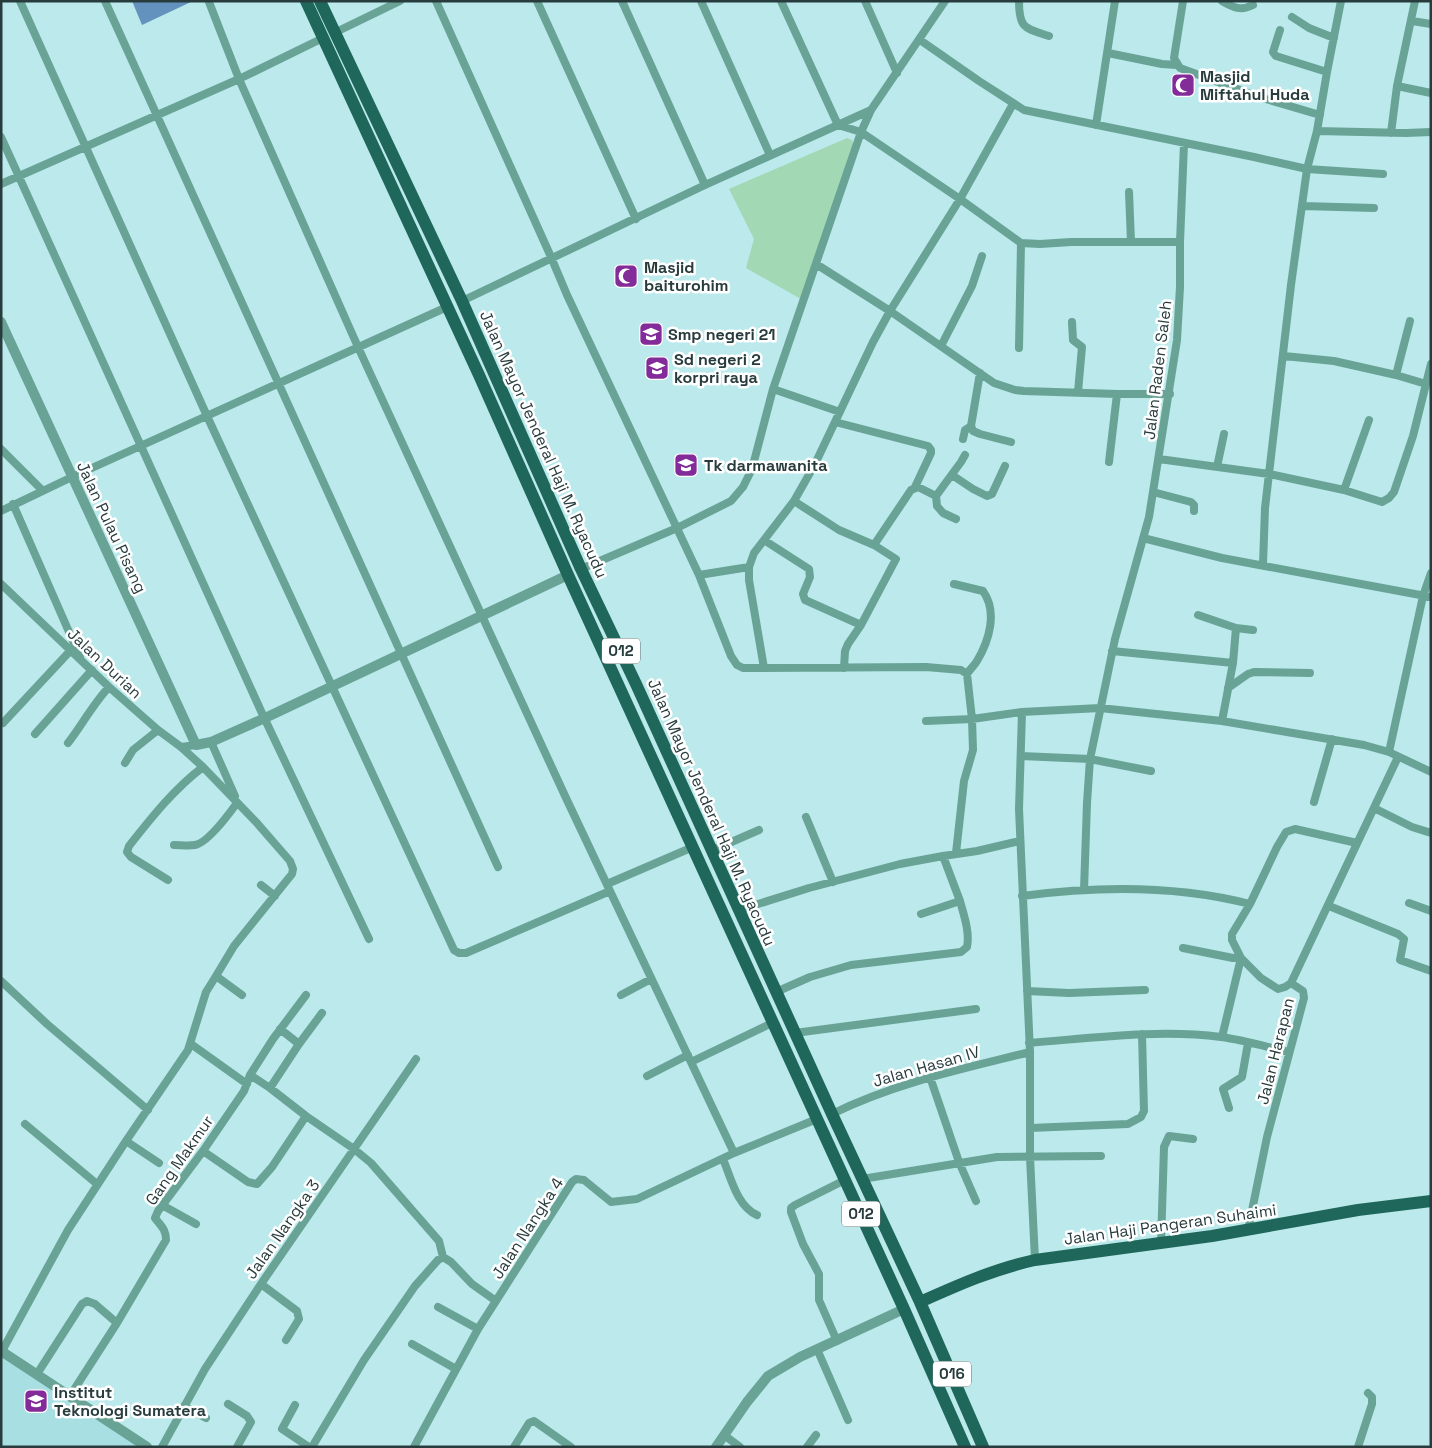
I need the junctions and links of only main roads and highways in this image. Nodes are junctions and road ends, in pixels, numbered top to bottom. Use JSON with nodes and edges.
{"nodes":[{"id":1,"x":306,"y":1,"type":"edge"},
{"id":2,"x":320,"y":1,"type":"edge"},
{"id":3,"x":328,"y":35,"type":"junction"},
{"id":4,"x":514,"y":415,"type":"junction"},
{"id":5,"x":499,"y":422,"type":"junction"},
{"id":6,"x":525,"y":442,"type":"junction"},
{"id":7,"x":510,"y":448,"type":"junction"},
{"id":8,"x":750,"y":936,"type":"junction"},
{"id":9,"x":747,"y":967,"type":"junction"},
{"id":10,"x":765,"y":968,"type":"junction"},
{"id":11,"x":759,"y":993,"type":"junction"},
{"id":12,"x":1431,"y":1200,"type":"edge"},
{"id":13,"x":920,"y":1302,"type":"junction"},
{"id":14,"x":904,"y":1309,"type":"joint"},
{"id":15,"x":965,"y":1447,"type":"edge"},
{"id":16,"x":983,"y":1447,"type":"edge"}],
"edges":[{"from":1,"to":3,"type":"main road","name":"Jalan Mayor Jenderal Haji M. Ryacudu"},
{"from":2,"to":3,"type":"main road","name":"Jalan Mayor Jenderal Haji M. Ryacudu","number":"012"},
{"from":3,"to":4,"type":"main road","name":"Jalan Mayor Jenderal Haji M. Ryacudu","number":"012"},
{"from":3,"to":5,"type":"main road","name":"Jalan Mayor Jenderal Haji M. Ryacudu","number":"012"},
{"from":4,"to":5,"type":"main road"},
{"from":4,"to":6,"type":"main road","name":"Jalan Mayor Jenderal Haji M. Ryacudu","number":"012"},
{"from":5,"to":7,"type":"main road","name":"Jalan Mayor Jenderal Haji M. Ryacudu","number":"012"},
{"from":6,"to":7,"type":"main road"},
{"from":6,"to":8,"type":"main road","name":"Jalan Mayor Jenderal Haji M. Ryacudu","number":"012"},
{"from":7,"to":9,"type":"main road","name":"Jalan Mayor Jenderal Haji M. Ryacudu","number":"012"},
{"from":8,"to":9,"type":"main road"},
{"from":8,"to":10,"type":"main road","name":"Jalan Mayor Jenderal Haji M. Ryacudu","number":"012"},
{"from":9,"to":11,"type":"main road","name":"Jalan Mayor Jenderal Haji M. Ryacudu","number":"012"},
{"from":10,"to":11,"type":"main road"},
{"from":10,"to":13,"type":"main road","name":"Jalan Mayor Jenderal Haji M. Ryacudu","number":"012"},
{"from":11,"to":14,"type":"main road","name":"Jalan Mayor Jenderal Haji M. Ryacudu","number":"012"},
{"from":12,"to":13,"type":"main road","name":"Jalan Haji Pangeran Suhaimi"},
{"from":13,"to":16,"type":"main road","name":"Jalan Mayor Jenderal Haji M. Ryacudu","number":"016"},
{"from":14,"to":15,"type":"main road","name":"Jalan Mayor Jenderal Haji M. Ryacudu","number":"016"}]}
